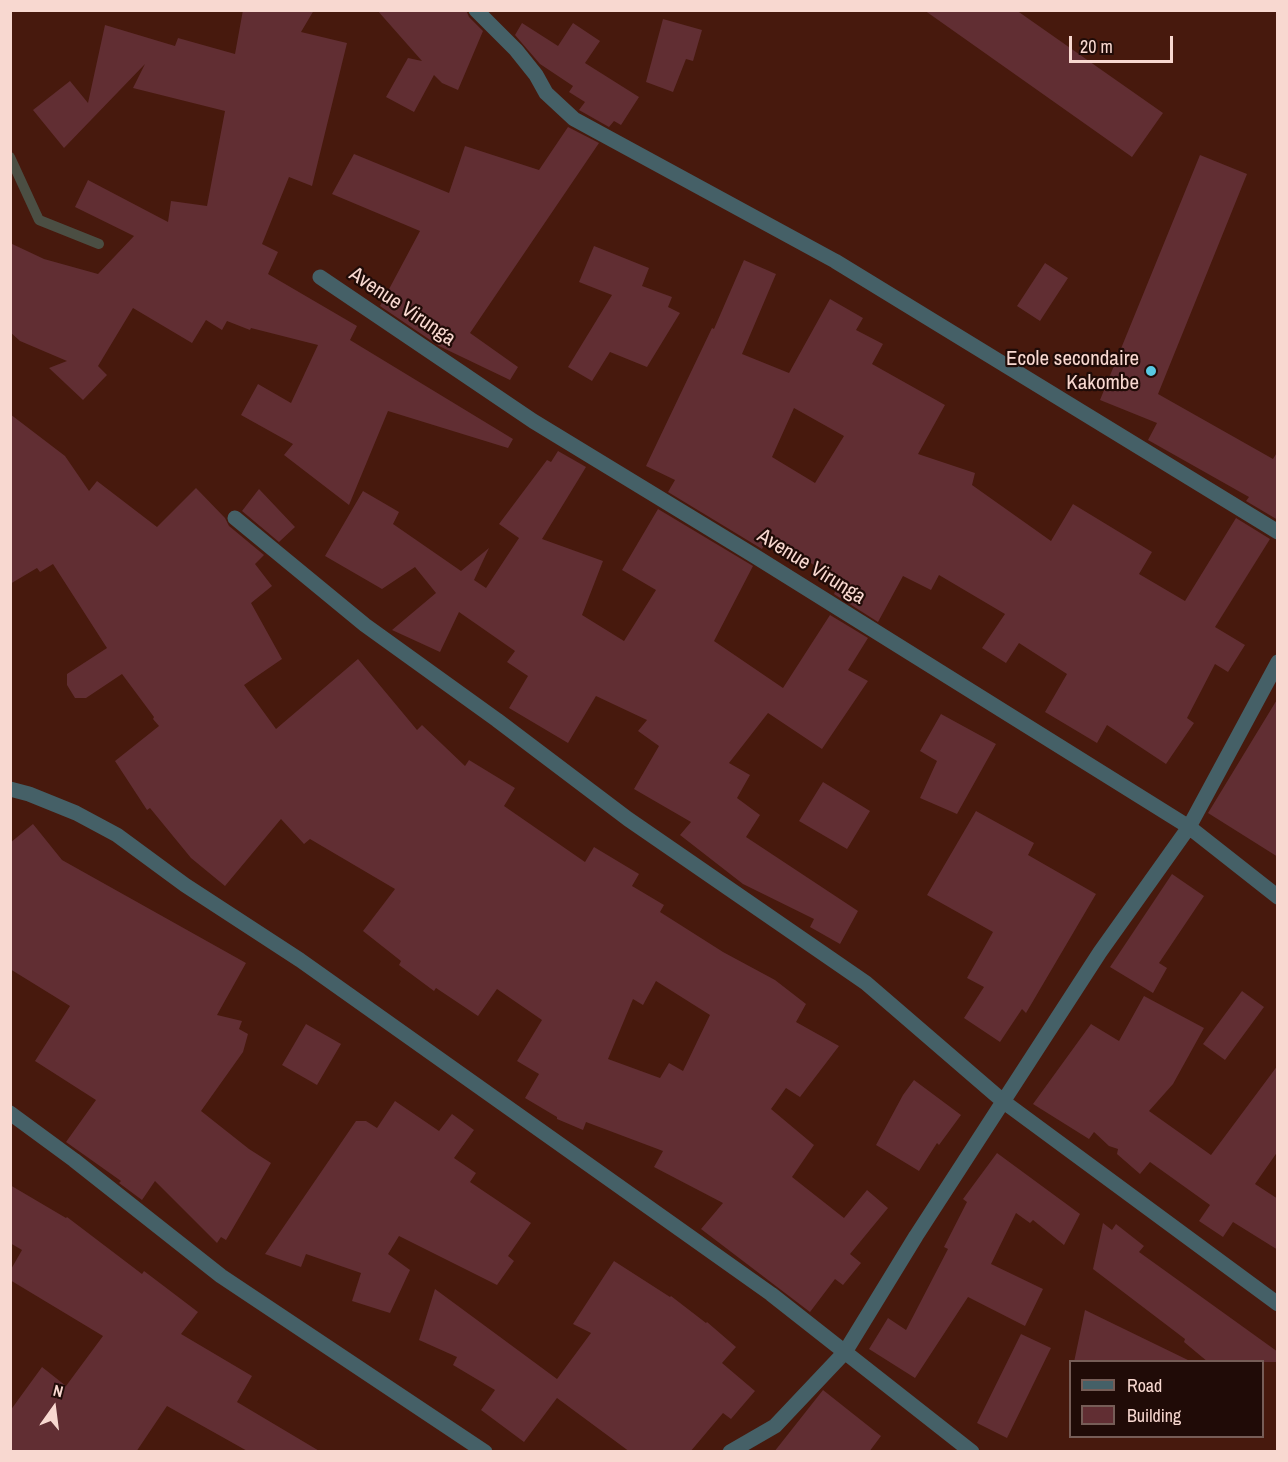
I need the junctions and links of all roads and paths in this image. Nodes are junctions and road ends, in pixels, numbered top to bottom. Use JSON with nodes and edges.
{"nodes":[{"id":1,"x":476,"y":10,"type":"edge"},
{"id":2,"x":320,"y":277,"type":"dead end"},
{"id":3,"x":235,"y":518,"type":"dead end"},
{"id":4,"x":1278,"y":532,"type":"edge"},
{"id":5,"x":1278,"y":662,"type":"edge"},
{"id":6,"x":10,"y":789,"type":"edge"},
{"id":7,"x":1189,"y":827,"type":"junction"},
{"id":8,"x":1278,"y":897,"type":"edge"},
{"id":9,"x":1004,"y":1102,"type":"junction"},
{"id":10,"x":10,"y":1113,"type":"edge"},
{"id":11,"x":1278,"y":1304,"type":"edge"},
{"id":12,"x":845,"y":1352,"type":"junction"},
{"id":13,"x":485,"y":1452,"type":"edge"},
{"id":14,"x":730,"y":1452,"type":"edge"},
{"id":15,"x":972,"y":1452,"type":"edge"}],
"edges":[{"from":1,"to":4,"type":"street"},
{"from":2,"to":7,"type":"street","name":"Avenue Virunga"},
{"from":3,"to":9,"type":"street"},
{"from":5,"to":7,"type":"street"},
{"from":6,"to":12,"type":"street"},
{"from":7,"to":8,"type":"street","name":"Avenue Virunga"},
{"from":7,"to":9,"type":"street"},
{"from":9,"to":11,"type":"street"},
{"from":9,"to":12,"type":"street"},
{"from":10,"to":13,"type":"street"},
{"from":12,"to":14,"type":"street"},
{"from":12,"to":15,"type":"street"}]}
